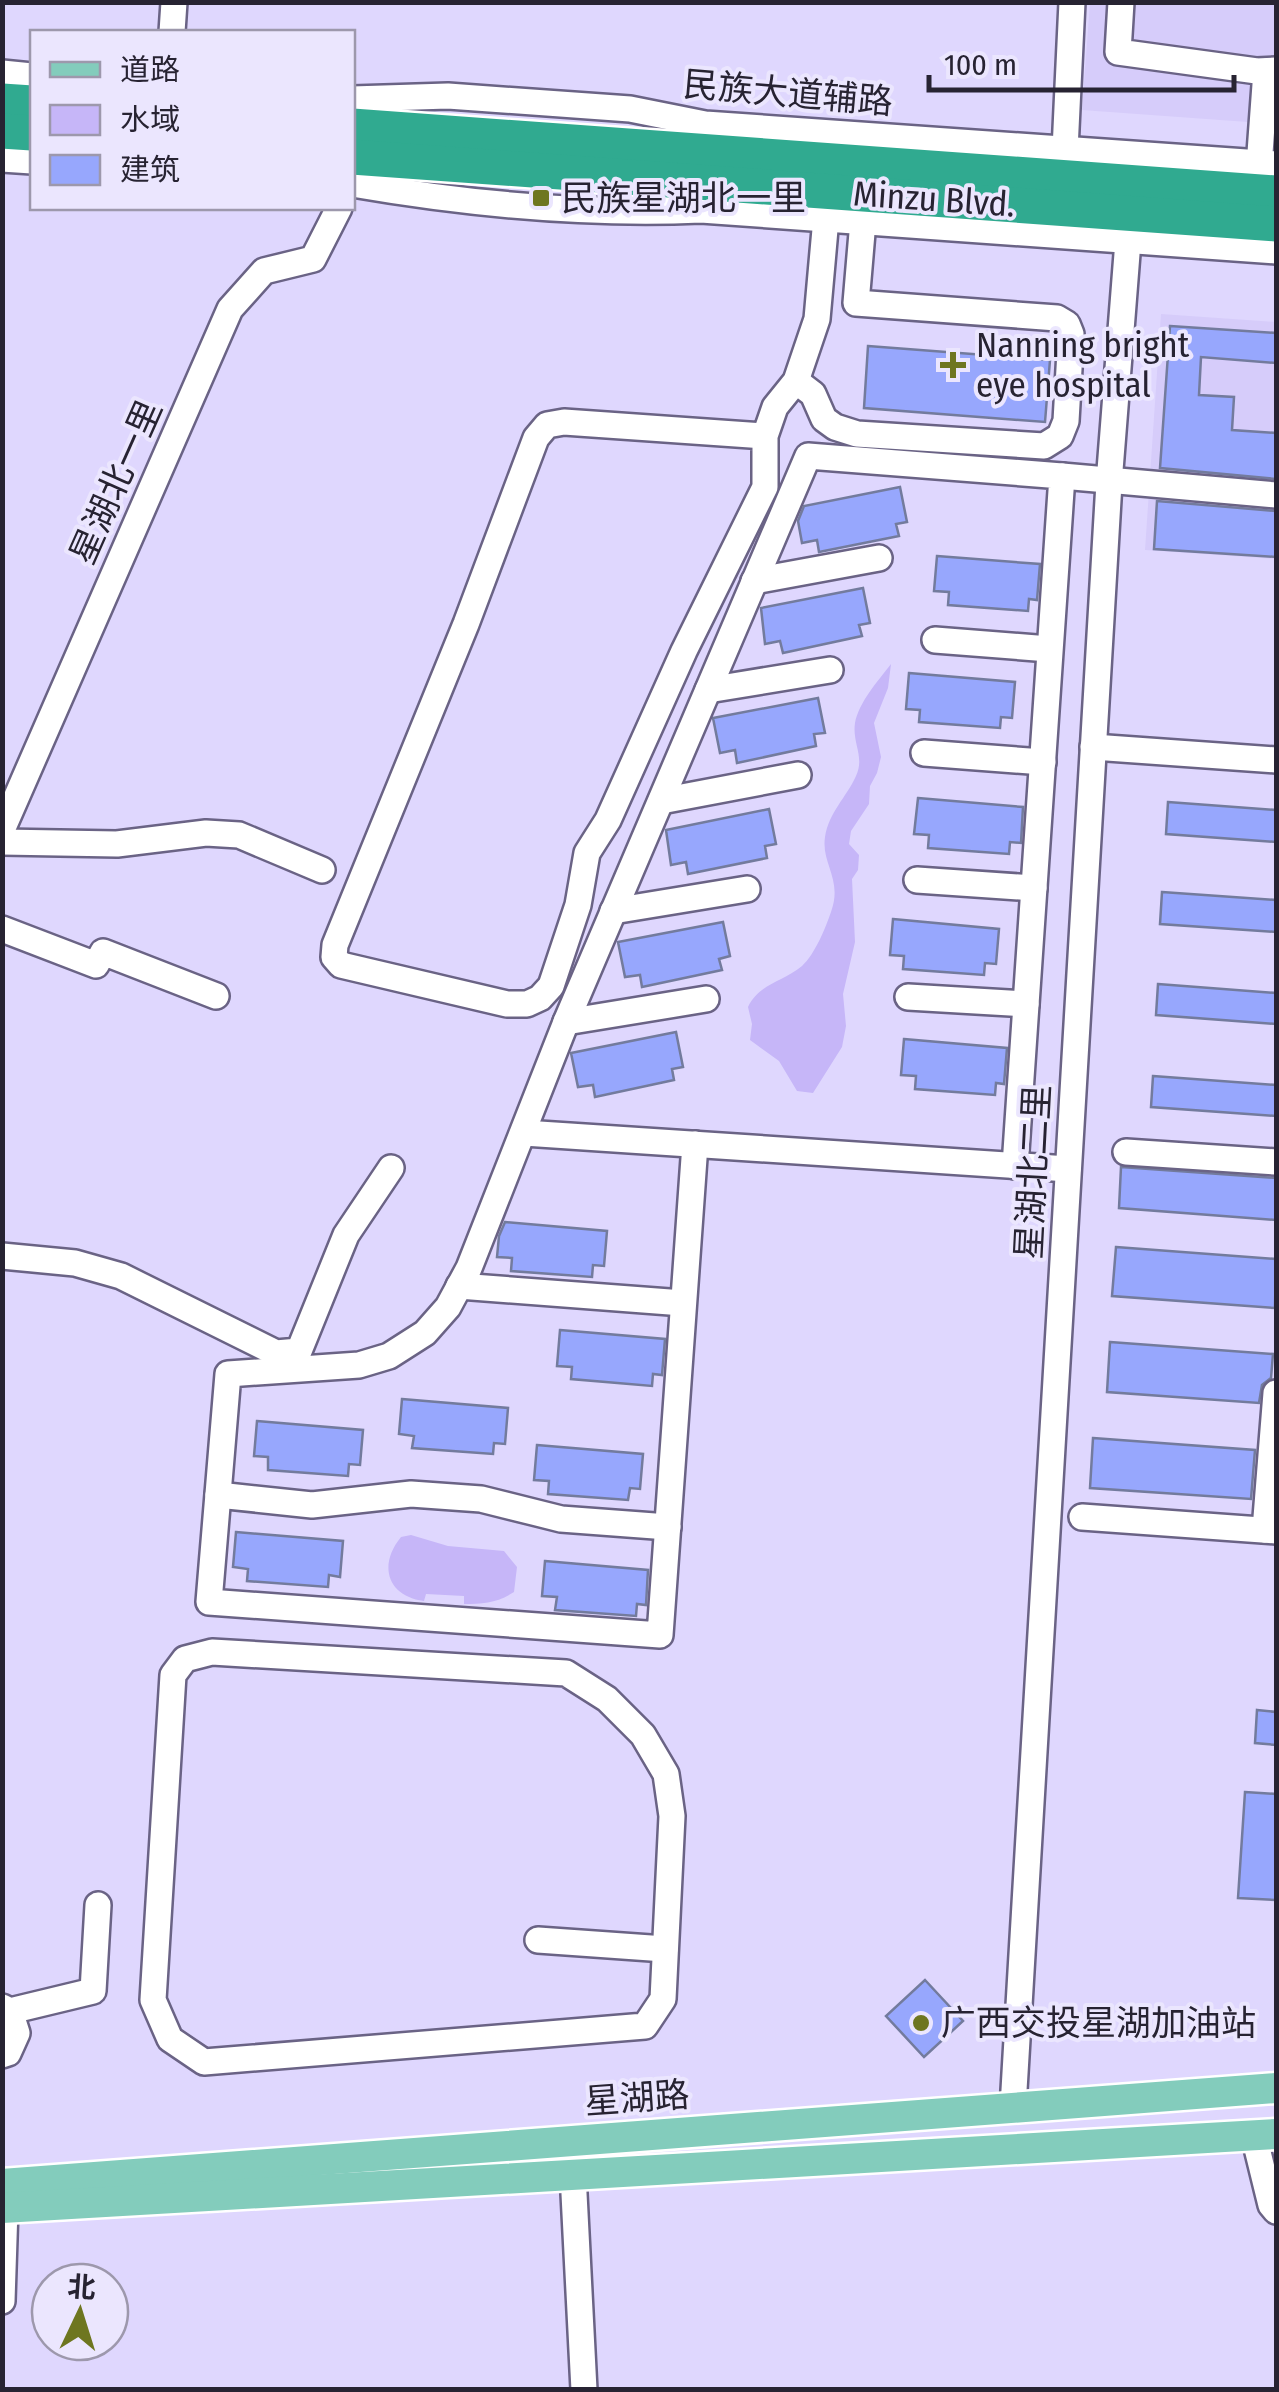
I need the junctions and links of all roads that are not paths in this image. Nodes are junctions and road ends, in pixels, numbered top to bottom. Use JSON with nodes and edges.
{"nodes":[{"id":1,"x":174,"y":2,"type":"edge"},
{"id":2,"x":1072,"y":2,"type":"edge"},
{"id":3,"x":1121,"y":2,"type":"edge"},
{"id":4,"x":172,"y":30,"type":"edge"},
{"id":5,"x":1271,"y":71,"type":"edge"},
{"id":6,"x":2,"y":73,"type":"edge"},
{"id":7,"x":30,"y":76,"type":"edge"},
{"id":8,"x":355,"y":98,"type":"edge"},
{"id":9,"x":2,"y":100,"type":"edge"},
{"id":10,"x":30,"y":103,"type":"edge"},
{"id":11,"x":355,"y":126,"type":"edge"},
{"id":12,"x":2,"y":131,"type":"edge"},
{"id":13,"x":30,"y":133,"type":"edge"},
{"id":14,"x":1064,"y":150,"type":"junction"},
{"id":15,"x":355,"y":156,"type":"edge"},
{"id":16,"x":2,"y":159,"type":"edge"},
{"id":17,"x":30,"y":161,"type":"edge"},
{"id":18,"x":1268,"y":178,"type":"edge"},
{"id":19,"x":355,"y":185,"type":"edge"},
{"id":20,"x":339,"y":210,"type":"edge"},
{"id":21,"x":826,"y":218,"type":"junction"},
{"id":22,"x":863,"y":221,"type":"junction"},
{"id":23,"x":1058,"y":222,"type":"junction"},
{"id":24,"x":1276,"y":224,"type":"edge"},
{"id":25,"x":1128,"y":240,"type":"junction"},
{"id":26,"x":1276,"y":251,"type":"edge"},
{"id":27,"x":796,"y":381,"type":"junction"},
{"id":28,"x":766,"y":436,"type":"junction"},
{"id":29,"x":1062,"y":476,"type":"junction"},
{"id":30,"x":1109,"y":482,"type":"junction"},
{"id":31,"x":1276,"y":495,"type":"edge"},
{"id":32,"x":880,"y":558,"type":"dead end"},
{"id":33,"x":754,"y":581,"type":"junction"},
{"id":34,"x":934,"y":640,"type":"dead end"},
{"id":35,"x":1049,"y":649,"type":"junction"},
{"id":36,"x":830,"y":670,"type":"dead end"},
{"id":37,"x":708,"y":690,"type":"junction"},
{"id":38,"x":1093,"y":746,"type":"junction"},
{"id":39,"x":924,"y":754,"type":"dead end"},
{"id":40,"x":1276,"y":760,"type":"edge"},
{"id":41,"x":1043,"y":762,"type":"junction"},
{"id":42,"x":798,"y":775,"type":"dead end"},
{"id":43,"x":660,"y":801,"type":"junction"},
{"id":44,"x":2,"y":830,"type":"edge"},
{"id":45,"x":2,"y":842,"type":"edge"},
{"id":46,"x":322,"y":870,"type":"dead end"},
{"id":47,"x":916,"y":880,"type":"dead end"},
{"id":48,"x":1034,"y":888,"type":"junction"},
{"id":49,"x":747,"y":889,"type":"dead end"},
{"id":50,"x":614,"y":912,"type":"junction"},
{"id":51,"x":2,"y":929,"type":"edge"},
{"id":52,"x":216,"y":996,"type":"dead end"},
{"id":53,"x":908,"y":997,"type":"dead end"},
{"id":54,"x":706,"y":998,"type":"dead end"},
{"id":55,"x":1026,"y":1004,"type":"junction"},
{"id":56,"x":566,"y":1022,"type":"junction"},
{"id":57,"x":524,"y":1132,"type":"junction"},
{"id":58,"x":694,"y":1144,"type":"junction"},
{"id":59,"x":1126,"y":1152,"type":"dead end"},
{"id":60,"x":1276,"y":1162,"type":"edge"},
{"id":61,"x":1015,"y":1166,"type":"junction"},
{"id":62,"x":391,"y":1168,"type":"dead end"},
{"id":63,"x":1068,"y":1169,"type":"junction"},
{"id":64,"x":2,"y":1256,"type":"edge"},
{"id":65,"x":459,"y":1286,"type":"junction"},
{"id":66,"x":684,"y":1303,"type":"junction"},
{"id":67,"x":1276,"y":1393,"type":"edge"},
{"id":68,"x":218,"y":1494,"type":"junction"},
{"id":69,"x":1082,"y":1517,"type":"dead end"},
{"id":70,"x":668,"y":1527,"type":"junction"},
{"id":71,"x":1271,"y":1530,"type":"edge"},
{"id":72,"x":98,"y":1905,"type":"dead end"},
{"id":73,"x":538,"y":1940,"type":"dead end"},
{"id":74,"x":665,"y":1949,"type":"junction"},
{"id":75,"x":6,"y":2009,"type":"edge"},
{"id":76,"x":2,"y":2054,"type":"edge"},
{"id":77,"x":1276,"y":2088,"type":"edge"},
{"id":78,"x":1012,"y":2107,"type":"junction"},
{"id":79,"x":1265,"y":2135,"type":"edge"},
{"id":80,"x":573,"y":2174,"type":"junction"},
{"id":81,"x":3,"y":2200,"type":"edge"},
{"id":82,"x":1276,"y":2211,"type":"edge"},
{"id":83,"x":2,"y":2301,"type":"edge"},
{"id":84,"x":584,"y":2390,"type":"edge"}],
"edges":[{"from":1,"to":4,"type":"street"},
{"from":2,"to":14,"type":"street"},
{"from":3,"to":5,"type":"street"},
{"from":5,"to":18,"type":"street"},
{"from":6,"to":7,"type":"street"},
{"from":8,"to":14,"type":"street","name":"民族大道辅路"},
{"from":9,"to":10,"type":"highway"},
{"from":11,"to":18,"type":"highway","name":"Minzu Blvd."},
{"from":12,"to":13,"type":"highway"},
{"from":14,"to":18,"type":"street","name":"民族大道辅路"},
{"from":15,"to":23,"type":"highway","name":"Minzu Blvd."},
{"from":16,"to":17,"type":"street"},
{"from":19,"to":21,"type":"street"},
{"from":20,"to":44,"type":"street","name":"星湖北一里"},
{"from":21,"to":22,"type":"street"},
{"from":21,"to":27,"type":"street"},
{"from":22,"to":23,"type":"street"},
{"from":22,"to":27,"type":"street"},
{"from":23,"to":24,"type":"highway","name":"Minzu Blvd."},
{"from":23,"to":25,"type":"street"},
{"from":25,"to":26,"type":"street"},
{"from":25,"to":30,"type":"street","name":"星湖北二里"},
{"from":27,"to":28,"type":"street"},
{"from":28,"to":28,"type":"street"},
{"from":29,"to":30,"type":"street"},
{"from":29,"to":33,"type":"street"},
{"from":29,"to":35,"type":"street"},
{"from":30,"to":31,"type":"street"},
{"from":30,"to":38,"type":"street","name":"星湖北二里"},
{"from":32,"to":33,"type":"street"},
{"from":33,"to":37,"type":"street"},
{"from":34,"to":35,"type":"street"},
{"from":35,"to":41,"type":"street"},
{"from":36,"to":37,"type":"street"},
{"from":37,"to":43,"type":"street"},
{"from":38,"to":40,"type":"street"},
{"from":38,"to":63,"type":"street","name":"星湖北二里"},
{"from":39,"to":41,"type":"street"},
{"from":41,"to":48,"type":"street"},
{"from":42,"to":43,"type":"street"},
{"from":43,"to":50,"type":"street"},
{"from":45,"to":46,"type":"street"},
{"from":47,"to":48,"type":"street"},
{"from":48,"to":55,"type":"street"},
{"from":49,"to":50,"type":"street"},
{"from":50,"to":56,"type":"street"},
{"from":51,"to":52,"type":"street"},
{"from":53,"to":55,"type":"street"},
{"from":54,"to":56,"type":"street"},
{"from":55,"to":61,"type":"street"},
{"from":56,"to":57,"type":"street"},
{"from":57,"to":58,"type":"street"},
{"from":57,"to":65,"type":"street"},
{"from":58,"to":61,"type":"street"},
{"from":58,"to":66,"type":"street"},
{"from":59,"to":60,"type":"street"},
{"from":61,"to":63,"type":"street"},
{"from":62,"to":64,"type":"street"},
{"from":63,"to":78,"type":"street","name":"星湖北二里"},
{"from":65,"to":66,"type":"street"},
{"from":65,"to":68,"type":"street"},
{"from":66,"to":70,"type":"street"},
{"from":67,"to":71,"type":"street"},
{"from":68,"to":70,"type":"street"},
{"from":68,"to":70,"type":"street"},
{"from":69,"to":71,"type":"street"},
{"from":72,"to":75,"type":"street"},
{"from":73,"to":74,"type":"street"},
{"from":74,"to":74,"type":"street"},
{"from":75,"to":76,"type":"street"},
{"from":77,"to":78,"type":"main road","name":"星湖路"},
{"from":78,"to":81,"type":"main road","name":"星湖路"},
{"from":79,"to":80,"type":"main road","name":"星湖路"},
{"from":79,"to":82,"type":"street"},
{"from":80,"to":81,"type":"main road","name":"星湖路"},
{"from":80,"to":84,"type":"street"},
{"from":81,"to":83,"type":"street"}]}
